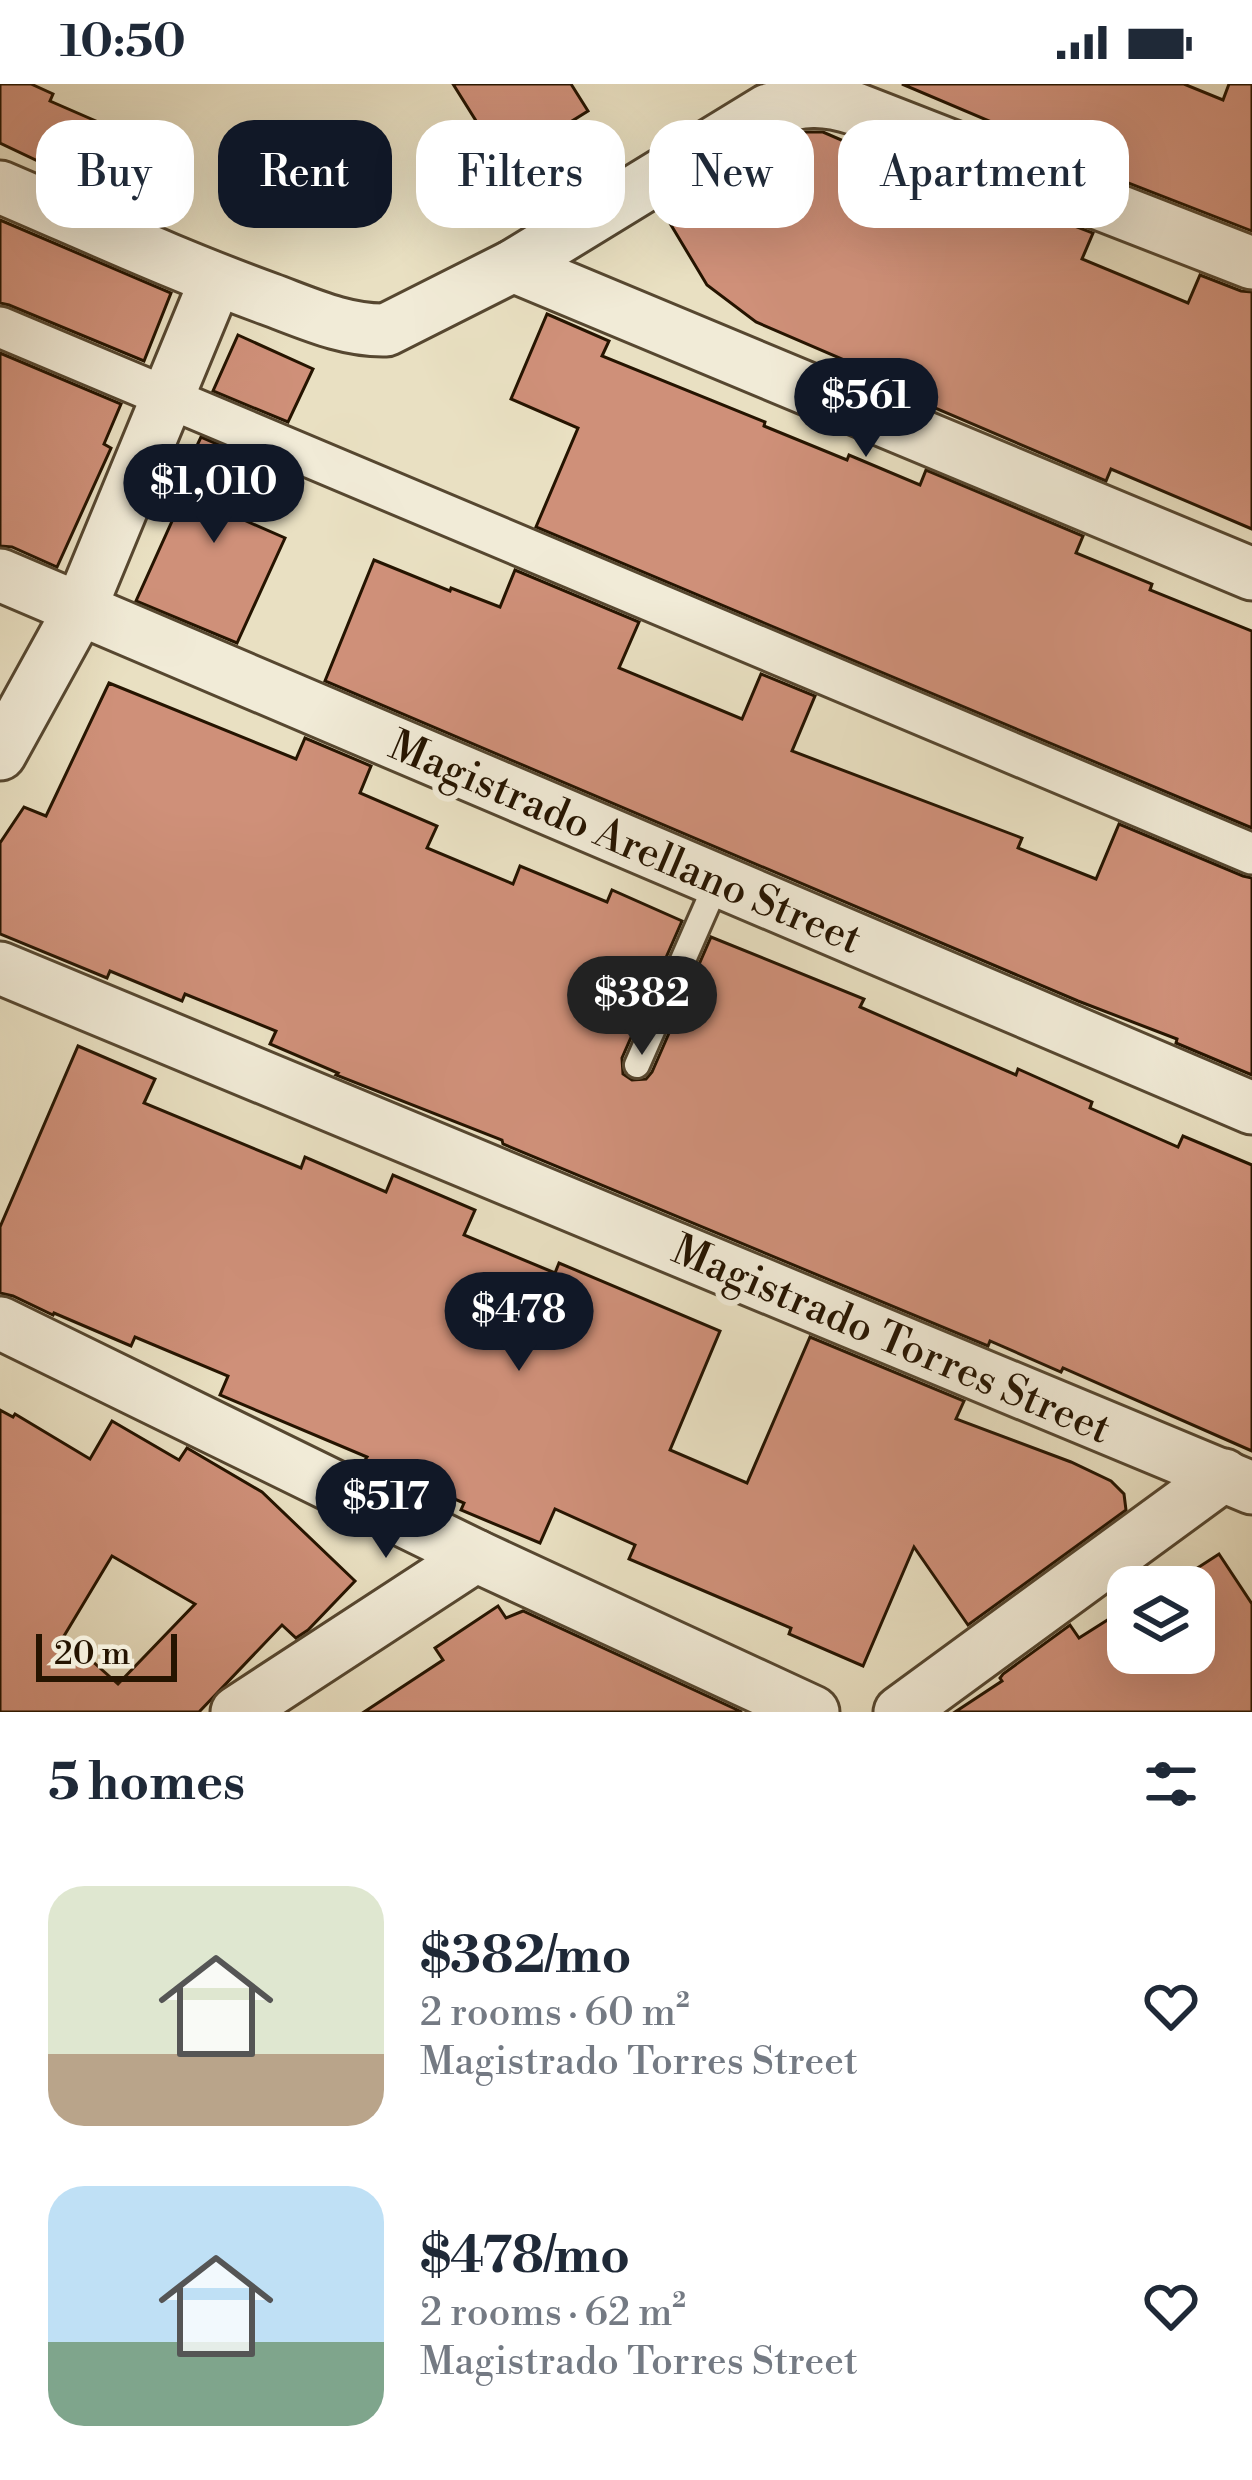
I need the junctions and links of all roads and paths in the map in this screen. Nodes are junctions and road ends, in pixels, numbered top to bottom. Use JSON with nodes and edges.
{"nodes":[{"id":1,"x":0,"y":187,"type":"edge"},
{"id":2,"x":1252,"y":263,"type":"edge"},
{"id":3,"x":513,"y":266,"type":"junction"},
{"id":4,"x":216,"y":280,"type":"junction"},
{"id":5,"x":0,"y":327,"type":"edge"},
{"id":6,"x":168,"y":398,"type":"junction"},
{"id":7,"x":1252,"y":574,"type":"edge"},
{"id":8,"x":0,"y":575,"type":"edge"},
{"id":9,"x":80,"y":609,"type":"junction"},
{"id":10,"x":0,"y":754,"type":"edge"},
{"id":11,"x":1252,"y":854,"type":"edge"},
{"id":12,"x":718,"y":880,"type":"junction"},
{"id":13,"x":0,"y":968,"type":"edge"},
{"id":14,"x":637,"y":1064,"type":"dead end"},
{"id":15,"x":1252,"y":1108,"type":"edge"},
{"id":16,"x":0,"y":1323,"type":"edge"},
{"id":17,"x":1238,"y":1482,"type":"edge"},
{"id":18,"x":476,"y":1556,"type":"junction"},
{"id":19,"x":237,"y":1712,"type":"edge"},
{"id":20,"x":813,"y":1712,"type":"edge"},
{"id":21,"x":900,"y":1712,"type":"edge"}],
"edges":[{"from":1,"to":4,"type":"street"},
{"from":2,"to":3,"type":"street"},
{"from":3,"to":4,"type":"street"},
{"from":3,"to":7,"type":"street"},
{"from":4,"to":6,"type":"street"},
{"from":5,"to":6,"type":"street"},
{"from":6,"to":9,"type":"street"},
{"from":6,"to":11,"type":"street"},
{"from":8,"to":9,"type":"street","name":"Magistrado Arellano Street"},
{"from":9,"to":10,"type":"street"},
{"from":9,"to":12,"type":"street","name":"Magistrado Arellano Street"},
{"from":12,"to":14,"type":"lane"},
{"from":12,"to":15,"type":"street","name":"Magistrado Arellano Street"},
{"from":13,"to":17,"type":"street","name":"Magistrado Torres Street"},
{"from":16,"to":18,"type":"street"},
{"from":17,"to":21,"type":"street"},
{"from":18,"to":19,"type":"street"},
{"from":18,"to":20,"type":"street"}]}
